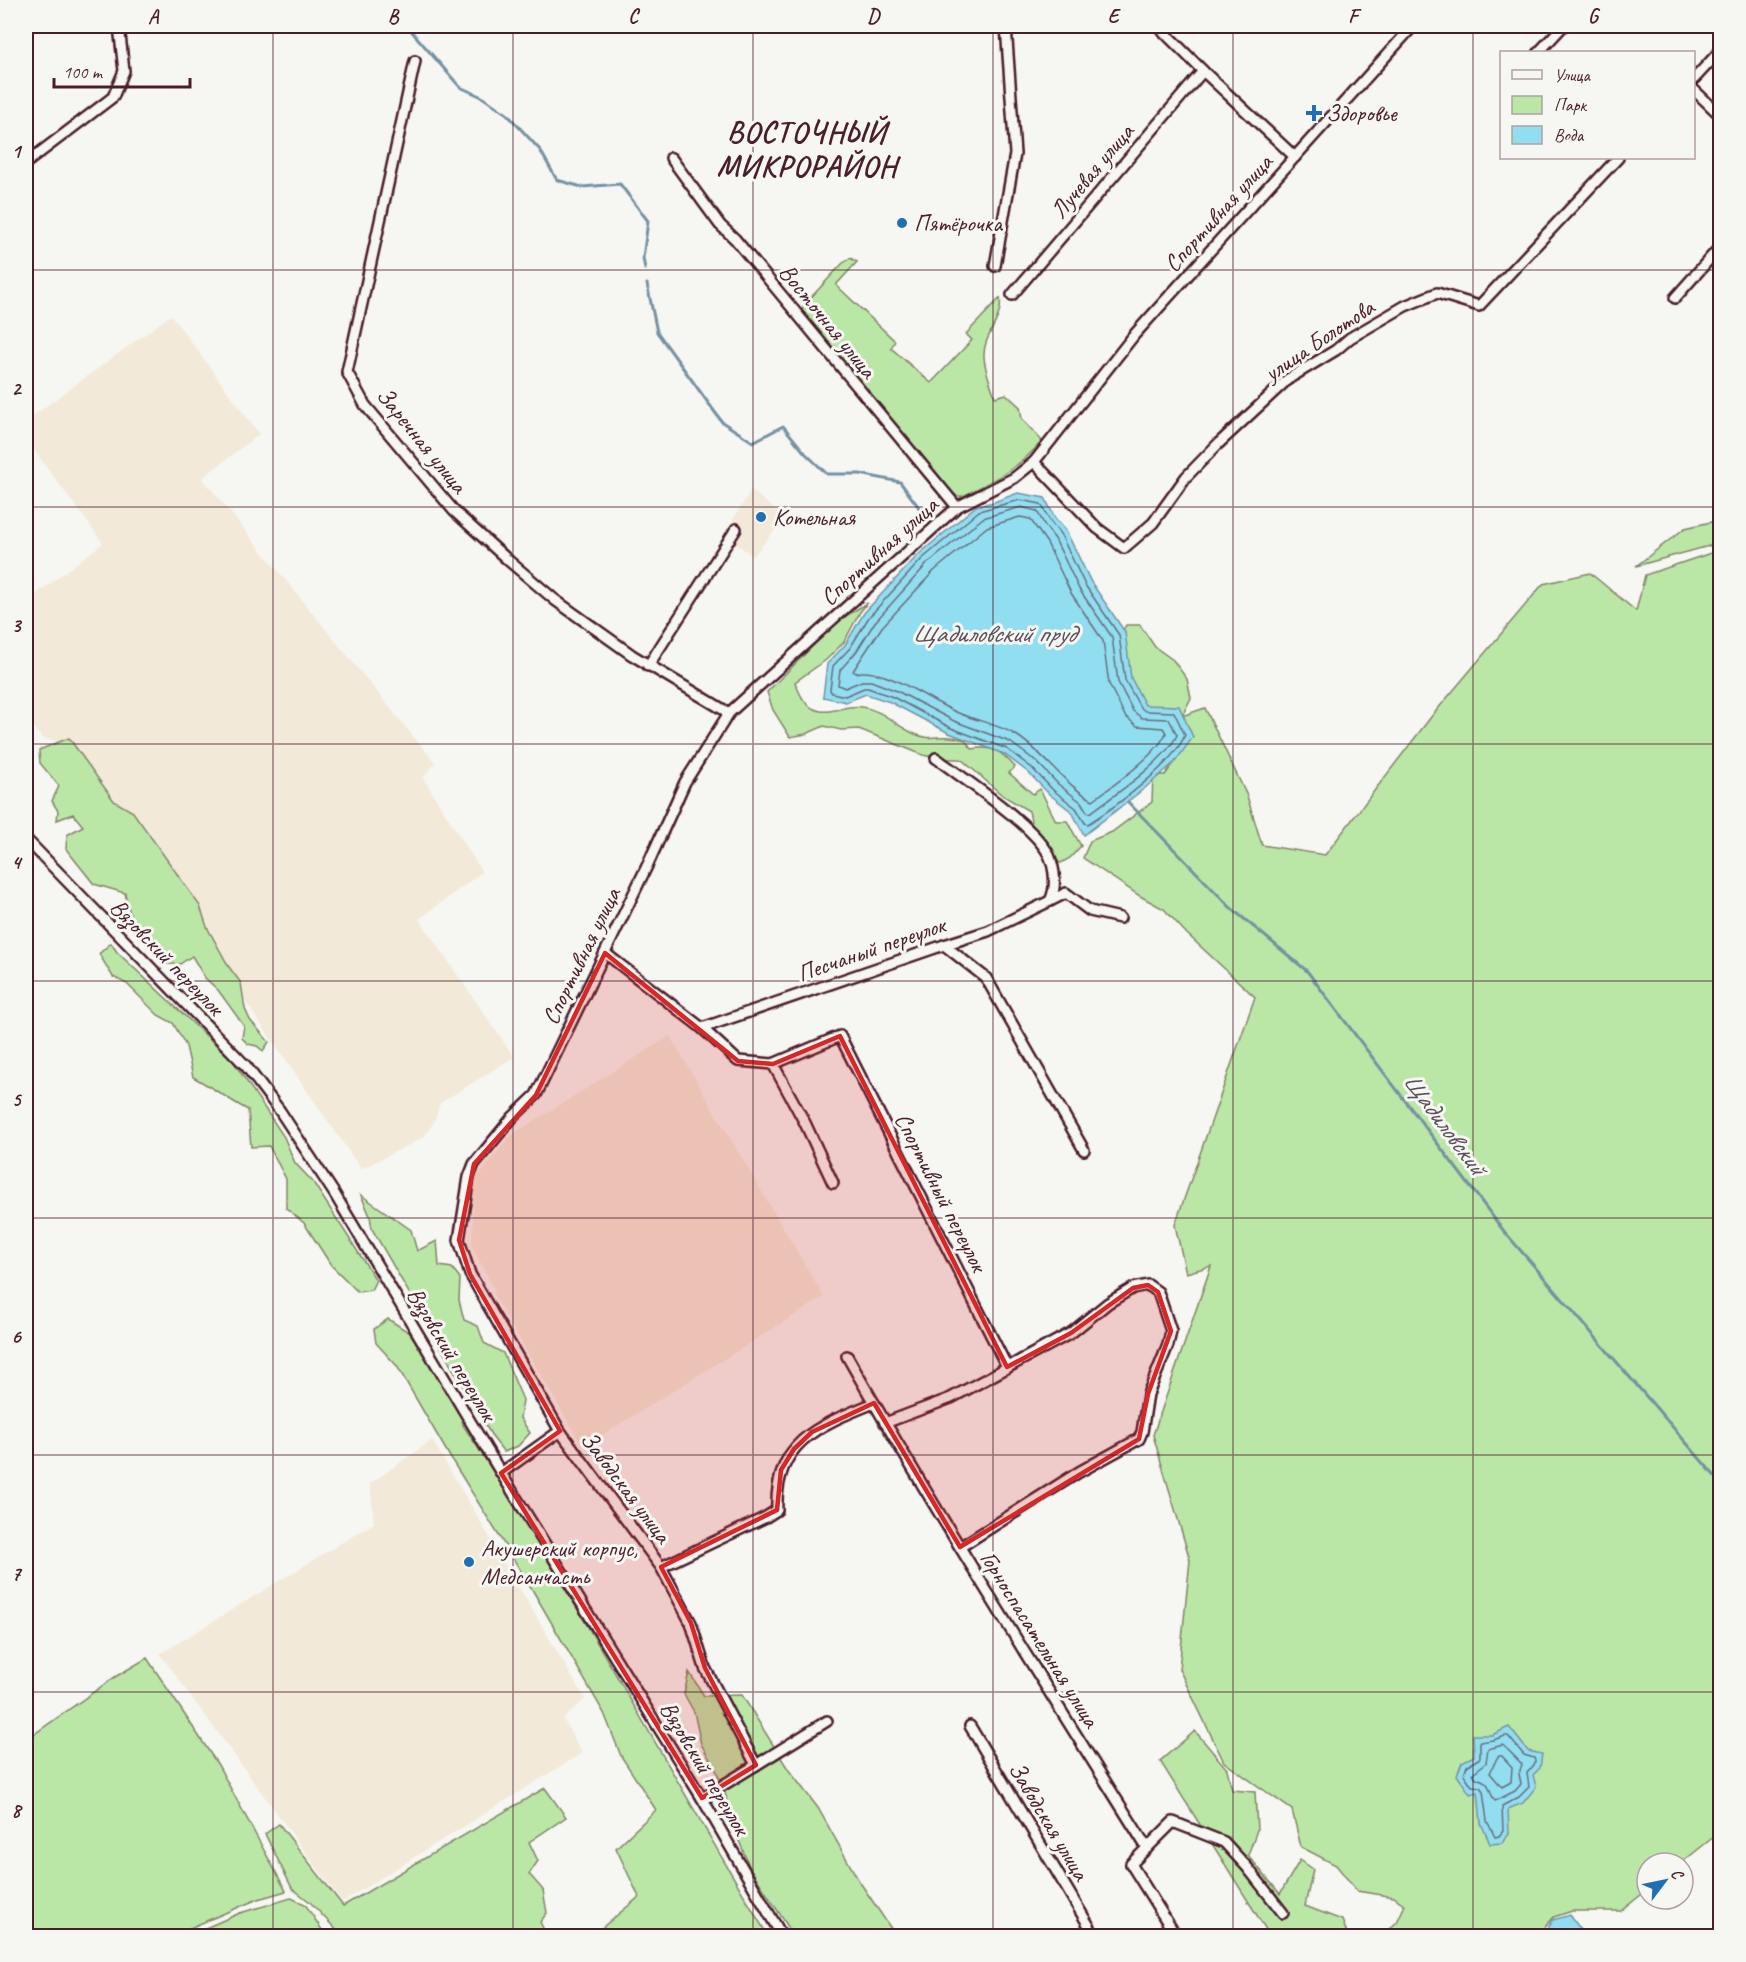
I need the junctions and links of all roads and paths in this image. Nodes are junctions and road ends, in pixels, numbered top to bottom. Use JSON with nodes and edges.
{"nodes":[{"id":1,"x":118,"y":26,"type":"edge"},
{"id":2,"x":1006,"y":26,"type":"edge"},
{"id":3,"x":1158,"y":26,"type":"edge"},
{"id":4,"x":1413,"y":26,"type":"edge"},
{"id":5,"x":1563,"y":26,"type":"edge"},
{"id":6,"x":1540,"y":51,"type":"edge"},
{"id":7,"x":1720,"y":51,"type":"edge"},
{"id":8,"x":415,"y":62,"type":"dead end"},
{"id":9,"x":1203,"y":71,"type":"junction"},
{"id":10,"x":1695,"y":78,"type":"edge"},
{"id":11,"x":1695,"y":91,"type":"edge"},
{"id":12,"x":1720,"y":115,"type":"edge"},
{"id":13,"x":1295,"y":157,"type":"junction"},
{"id":14,"x":671,"y":158,"type":"dead end"},
{"id":15,"x":1617,"y":159,"type":"edge"},
{"id":16,"x":26,"y":163,"type":"edge"},
{"id":17,"x":1720,"y":247,"type":"edge"},
{"id":18,"x":995,"y":266,"type":"dead end"},
{"id":19,"x":1012,"y":295,"type":"dead end"},
{"id":20,"x":1676,"y":298,"type":"dead end"},
{"id":21,"x":1034,"y":462,"type":"junction"},
{"id":22,"x":957,"y":507,"type":"junction"},
{"id":23,"x":736,"y":529,"type":"dead end"},
{"id":24,"x":648,"y":666,"type":"junction"},
{"id":25,"x":729,"y":713,"type":"junction"},
{"id":26,"x":936,"y":758,"type":"dead end"},
{"id":27,"x":26,"y":839,"type":"edge"},
{"id":28,"x":1050,"y":901,"type":"junction"},
{"id":29,"x":1120,"y":918,"type":"dead end"},
{"id":30,"x":944,"y":945,"type":"junction"},
{"id":31,"x":605,"y":953,"type":"junction"},
{"id":32,"x":702,"y":1028,"type":"junction"},
{"id":33,"x":773,"y":1064,"type":"junction"},
{"id":34,"x":1084,"y":1150,"type":"dead end"},
{"id":35,"x":469,"y":1177,"type":"joint"},
{"id":36,"x":833,"y":1184,"type":"dead end"},
{"id":37,"x":847,"y":1356,"type":"dead end"},
{"id":38,"x":1007,"y":1367,"type":"junction"},
{"id":39,"x":874,"y":1403,"type":"junction"},
{"id":40,"x":885,"y":1423,"type":"junction"},
{"id":41,"x":560,"y":1431,"type":"junction"},
{"id":42,"x":501,"y":1473,"type":"junction"},
{"id":43,"x":960,"y":1547,"type":"junction"},
{"id":44,"x":661,"y":1567,"type":"junction"},
{"id":45,"x":827,"y":1721,"type":"dead end"},
{"id":46,"x":970,"y":1726,"type":"dead end"},
{"id":47,"x":756,"y":1765,"type":"junction"},
{"id":48,"x":702,"y":1798,"type":"junction"},
{"id":49,"x":1147,"y":1848,"type":"junction"},
{"id":50,"x":1283,"y":1913,"type":"dead end"},
{"id":51,"x":782,"y":1936,"type":"edge"},
{"id":52,"x":1095,"y":1936,"type":"edge"},
{"id":53,"x":1176,"y":1936,"type":"edge"}],
"edges":[{"from":1,"to":16,"type":"street"},
{"from":2,"to":18,"type":"street"},
{"from":3,"to":9,"type":"street"},
{"from":4,"to":13,"type":"street","name":"Спортивная улица"},
{"from":5,"to":6,"type":"street"},
{"from":7,"to":10,"type":"street"},
{"from":8,"to":24,"type":"street","name":"Заречная улица"},
{"from":9,"to":13,"type":"street"},
{"from":9,"to":19,"type":"street","name":"Лучевая улица"},
{"from":11,"to":12,"type":"street"},
{"from":13,"to":21,"type":"street","name":"Спортивная улица"},
{"from":14,"to":22,"type":"street","name":"Восточная улица"},
{"from":15,"to":21,"type":"street","name":"улица Болотова"},
{"from":17,"to":20,"type":"street"},
{"from":21,"to":22,"type":"street","name":"Спортивная улица"},
{"from":22,"to":25,"type":"street","name":"Спортивная улица"},
{"from":23,"to":24,"type":"street"},
{"from":24,"to":25,"type":"street","name":"Заречная улица"},
{"from":25,"to":31,"type":"street","name":"Спортивная улица"},
{"from":26,"to":28,"type":"street"},
{"from":27,"to":42,"type":"street","name":"Вязовский переулок"},
{"from":28,"to":29,"type":"street"},
{"from":28,"to":30,"type":"street","name":"Песчаный переулок"},
{"from":30,"to":32,"type":"street","name":"Песчаный переулок"},
{"from":30,"to":34,"type":"street"},
{"from":31,"to":32,"type":"street"},
{"from":31,"to":35,"type":"street","name":"Спортивная улица"},
{"from":32,"to":33,"type":"street"},
{"from":33,"to":36,"type":"street"},
{"from":33,"to":38,"type":"street","name":"Спортивный переулок"},
{"from":35,"to":41,"type":"street","name":"Заводская улица"},
{"from":37,"to":39,"type":"street","name":"Горноспасательная улица"},
{"from":38,"to":40,"type":"street"},
{"from":38,"to":43,"type":"street"},
{"from":39,"to":40,"type":"street","name":"Горноспасательная улица"},
{"from":39,"to":44,"type":"street","name":"Заводская улица"},
{"from":40,"to":43,"type":"street","name":"Горноспасательная улица"},
{"from":41,"to":42,"type":"street"},
{"from":41,"to":44,"type":"street","name":"Заводская улица"},
{"from":42,"to":48,"type":"street","name":"Вязовский переулок"},
{"from":43,"to":49,"type":"street","name":"Горноспасательная улица"},
{"from":44,"to":47,"type":"street","name":"Заводская улица"},
{"from":45,"to":47,"type":"street"},
{"from":46,"to":52,"type":"street","name":"Заводская улица"},
{"from":47,"to":48,"type":"street"},
{"from":48,"to":51,"type":"street","name":"Вязовский переулок"},
{"from":49,"to":50,"type":"street"},
{"from":49,"to":53,"type":"street"}]}
